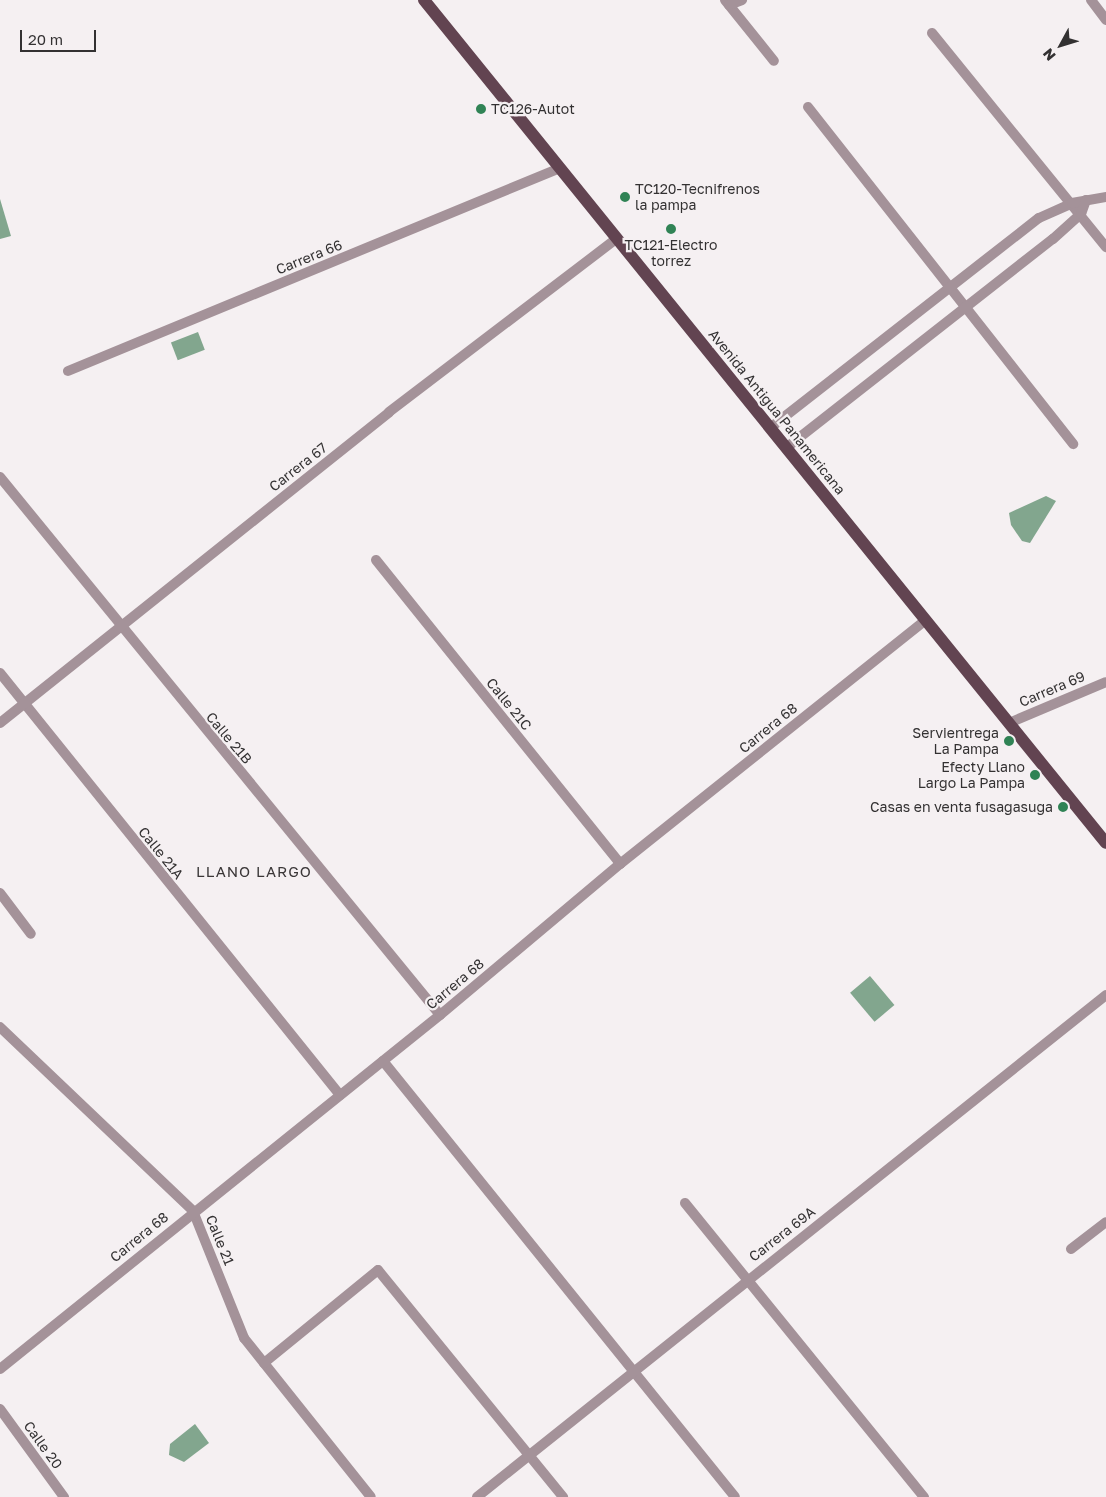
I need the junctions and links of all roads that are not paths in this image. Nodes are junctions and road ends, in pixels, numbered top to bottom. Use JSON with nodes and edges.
{"nodes":[{"id":1,"x":424,"y":0,"type":"edge"},
{"id":2,"x":742,"y":0,"type":"edge"},
{"id":3,"x":1091,"y":0,"type":"edge"},
{"id":4,"x":727,"y":3,"type":"edge"},
{"id":5,"x":1106,"y":20,"type":"edge"},
{"id":6,"x":932,"y":33,"type":"dead end"},
{"id":7,"x":774,"y":61,"type":"dead end"},
{"id":8,"x":808,"y":107,"type":"dead end"},
{"id":9,"x":560,"y":168,"type":"junction"},
{"id":10,"x":1106,"y":197,"type":"edge"},
{"id":11,"x":1086,"y":200,"type":"junction"},
{"id":12,"x":1072,"y":203,"type":"junction"},
{"id":13,"x":1081,"y":214,"type":"junction"},
{"id":14,"x":617,"y":238,"type":"junction"},
{"id":15,"x":1106,"y":247,"type":"edge"},
{"id":16,"x":949,"y":286,"type":"junction"},
{"id":17,"x":965,"y":306,"type":"junction"},
{"id":18,"x":68,"y":371,"type":"dead end"},
{"id":19,"x":770,"y":428,"type":"junction"},
{"id":20,"x":1073,"y":444,"type":"dead end"},
{"id":21,"x":786,"y":448,"type":"junction"},
{"id":22,"x":0,"y":477,"type":"edge"},
{"id":23,"x":376,"y":560,"type":"dead end"},
{"id":24,"x":926,"y":620,"type":"junction"},
{"id":25,"x":119,"y":626,"type":"junction"},
{"id":26,"x":0,"y":673,"type":"edge"},
{"id":27,"x":1106,"y":682,"type":"edge"},
{"id":28,"x":23,"y":706,"type":"junction"},
{"id":29,"x":0,"y":723,"type":"edge"},
{"id":30,"x":1009,"y":723,"type":"junction"},
{"id":31,"x":1106,"y":843,"type":"edge"},
{"id":32,"x":620,"y":864,"type":"junction"},
{"id":33,"x":0,"y":893,"type":"edge"},
{"id":34,"x":31,"y":934,"type":"dead end"},
{"id":35,"x":1106,"y":995,"type":"edge"},
{"id":36,"x":440,"y":1015,"type":"junction"},
{"id":37,"x":0,"y":1027,"type":"edge"},
{"id":38,"x":383,"y":1061,"type":"junction"},
{"id":39,"x":340,"y":1095,"type":"junction"},
{"id":40,"x":685,"y":1203,"type":"dead end"},
{"id":41,"x":193,"y":1211,"type":"junction"},
{"id":42,"x":1106,"y":1222,"type":"edge"},
{"id":43,"x":1070,"y":1249,"type":"dead end"},
{"id":44,"x":748,"y":1279,"type":"junction"},
{"id":45,"x":264,"y":1363,"type":"junction"},
{"id":46,"x":0,"y":1368,"type":"edge"},
{"id":47,"x":634,"y":1371,"type":"junction"},
{"id":48,"x":0,"y":1408,"type":"edge"},
{"id":49,"x":529,"y":1455,"type":"junction"},
{"id":50,"x":64,"y":1497,"type":"edge"},
{"id":51,"x":371,"y":1497,"type":"edge"},
{"id":52,"x":477,"y":1497,"type":"edge"},
{"id":53,"x":563,"y":1497,"type":"edge"},
{"id":54,"x":735,"y":1497,"type":"edge"},
{"id":55,"x":924,"y":1497,"type":"edge"}],
"edges":[{"from":1,"to":9,"type":"main road","name":"Avenida Antigua Panamericana"},
{"from":2,"to":4,"type":"street"},
{"from":3,"to":5,"type":"street"},
{"from":4,"to":7,"type":"street"},
{"from":6,"to":12,"type":"street"},
{"from":8,"to":16,"type":"street"},
{"from":9,"to":14,"type":"main road","name":"Avenida Antigua Panamericana"},
{"from":9,"to":18,"type":"street","name":"Carrera 66"},
{"from":10,"to":11,"type":"street"},
{"from":11,"to":12,"type":"street"},
{"from":11,"to":13,"type":"street"},
{"from":12,"to":13,"type":"street"},
{"from":12,"to":16,"type":"street"},
{"from":13,"to":15,"type":"street"},
{"from":13,"to":17,"type":"street"},
{"from":14,"to":19,"type":"main road","name":"Avenida Antigua Panamericana"},
{"from":14,"to":25,"type":"street","name":"Carrera 67"},
{"from":16,"to":17,"type":"street"},
{"from":16,"to":19,"type":"street"},
{"from":17,"to":20,"type":"street"},
{"from":17,"to":21,"type":"street"},
{"from":19,"to":21,"type":"main road","name":"Avenida Antigua Panamericana"},
{"from":21,"to":24,"type":"main road","name":"Avenida Antigua Panamericana"},
{"from":22,"to":25,"type":"street","name":"Calle 21B"},
{"from":23,"to":32,"type":"street","name":"Calle 21C"},
{"from":24,"to":30,"type":"main road","name":"Avenida Antigua Panamericana"},
{"from":24,"to":32,"type":"street","name":"Carrera 68"},
{"from":25,"to":28,"type":"street","name":"Carrera 67"},
{"from":25,"to":36,"type":"street","name":"Calle 21B"},
{"from":26,"to":28,"type":"street","name":"Calle 21A"},
{"from":27,"to":30,"type":"street","name":"Carrera 69"},
{"from":28,"to":29,"type":"street","name":"Carrera 67"},
{"from":28,"to":39,"type":"street","name":"Calle 21A"},
{"from":30,"to":31,"type":"main road","name":"Avenida Antigua Panamericana"},
{"from":32,"to":36,"type":"street","name":"Carrera 68"},
{"from":33,"to":34,"type":"street"},
{"from":35,"to":44,"type":"street","name":"Carrera 69A"},
{"from":36,"to":38,"type":"street","name":"Carrera 68"},
{"from":37,"to":41,"type":"street","name":"Calle 21"},
{"from":38,"to":39,"type":"street","name":"Carrera 68"},
{"from":38,"to":47,"type":"street"},
{"from":39,"to":41,"type":"street","name":"Carrera 68"},
{"from":40,"to":44,"type":"street"},
{"from":41,"to":45,"type":"street","name":"Calle 21"},
{"from":41,"to":46,"type":"street","name":"Carrera 68"},
{"from":42,"to":43,"type":"street"},
{"from":44,"to":47,"type":"street","name":"Carrera 69A"},
{"from":44,"to":55,"type":"street"},
{"from":45,"to":49,"type":"street"},
{"from":45,"to":51,"type":"street","name":"Calle 21"},
{"from":47,"to":49,"type":"street","name":"Carrera 69A"},
{"from":47,"to":54,"type":"street"},
{"from":48,"to":50,"type":"street","name":"Calle 20"},
{"from":49,"to":52,"type":"street","name":"Carrera 69A"},
{"from":49,"to":53,"type":"street"}]}
